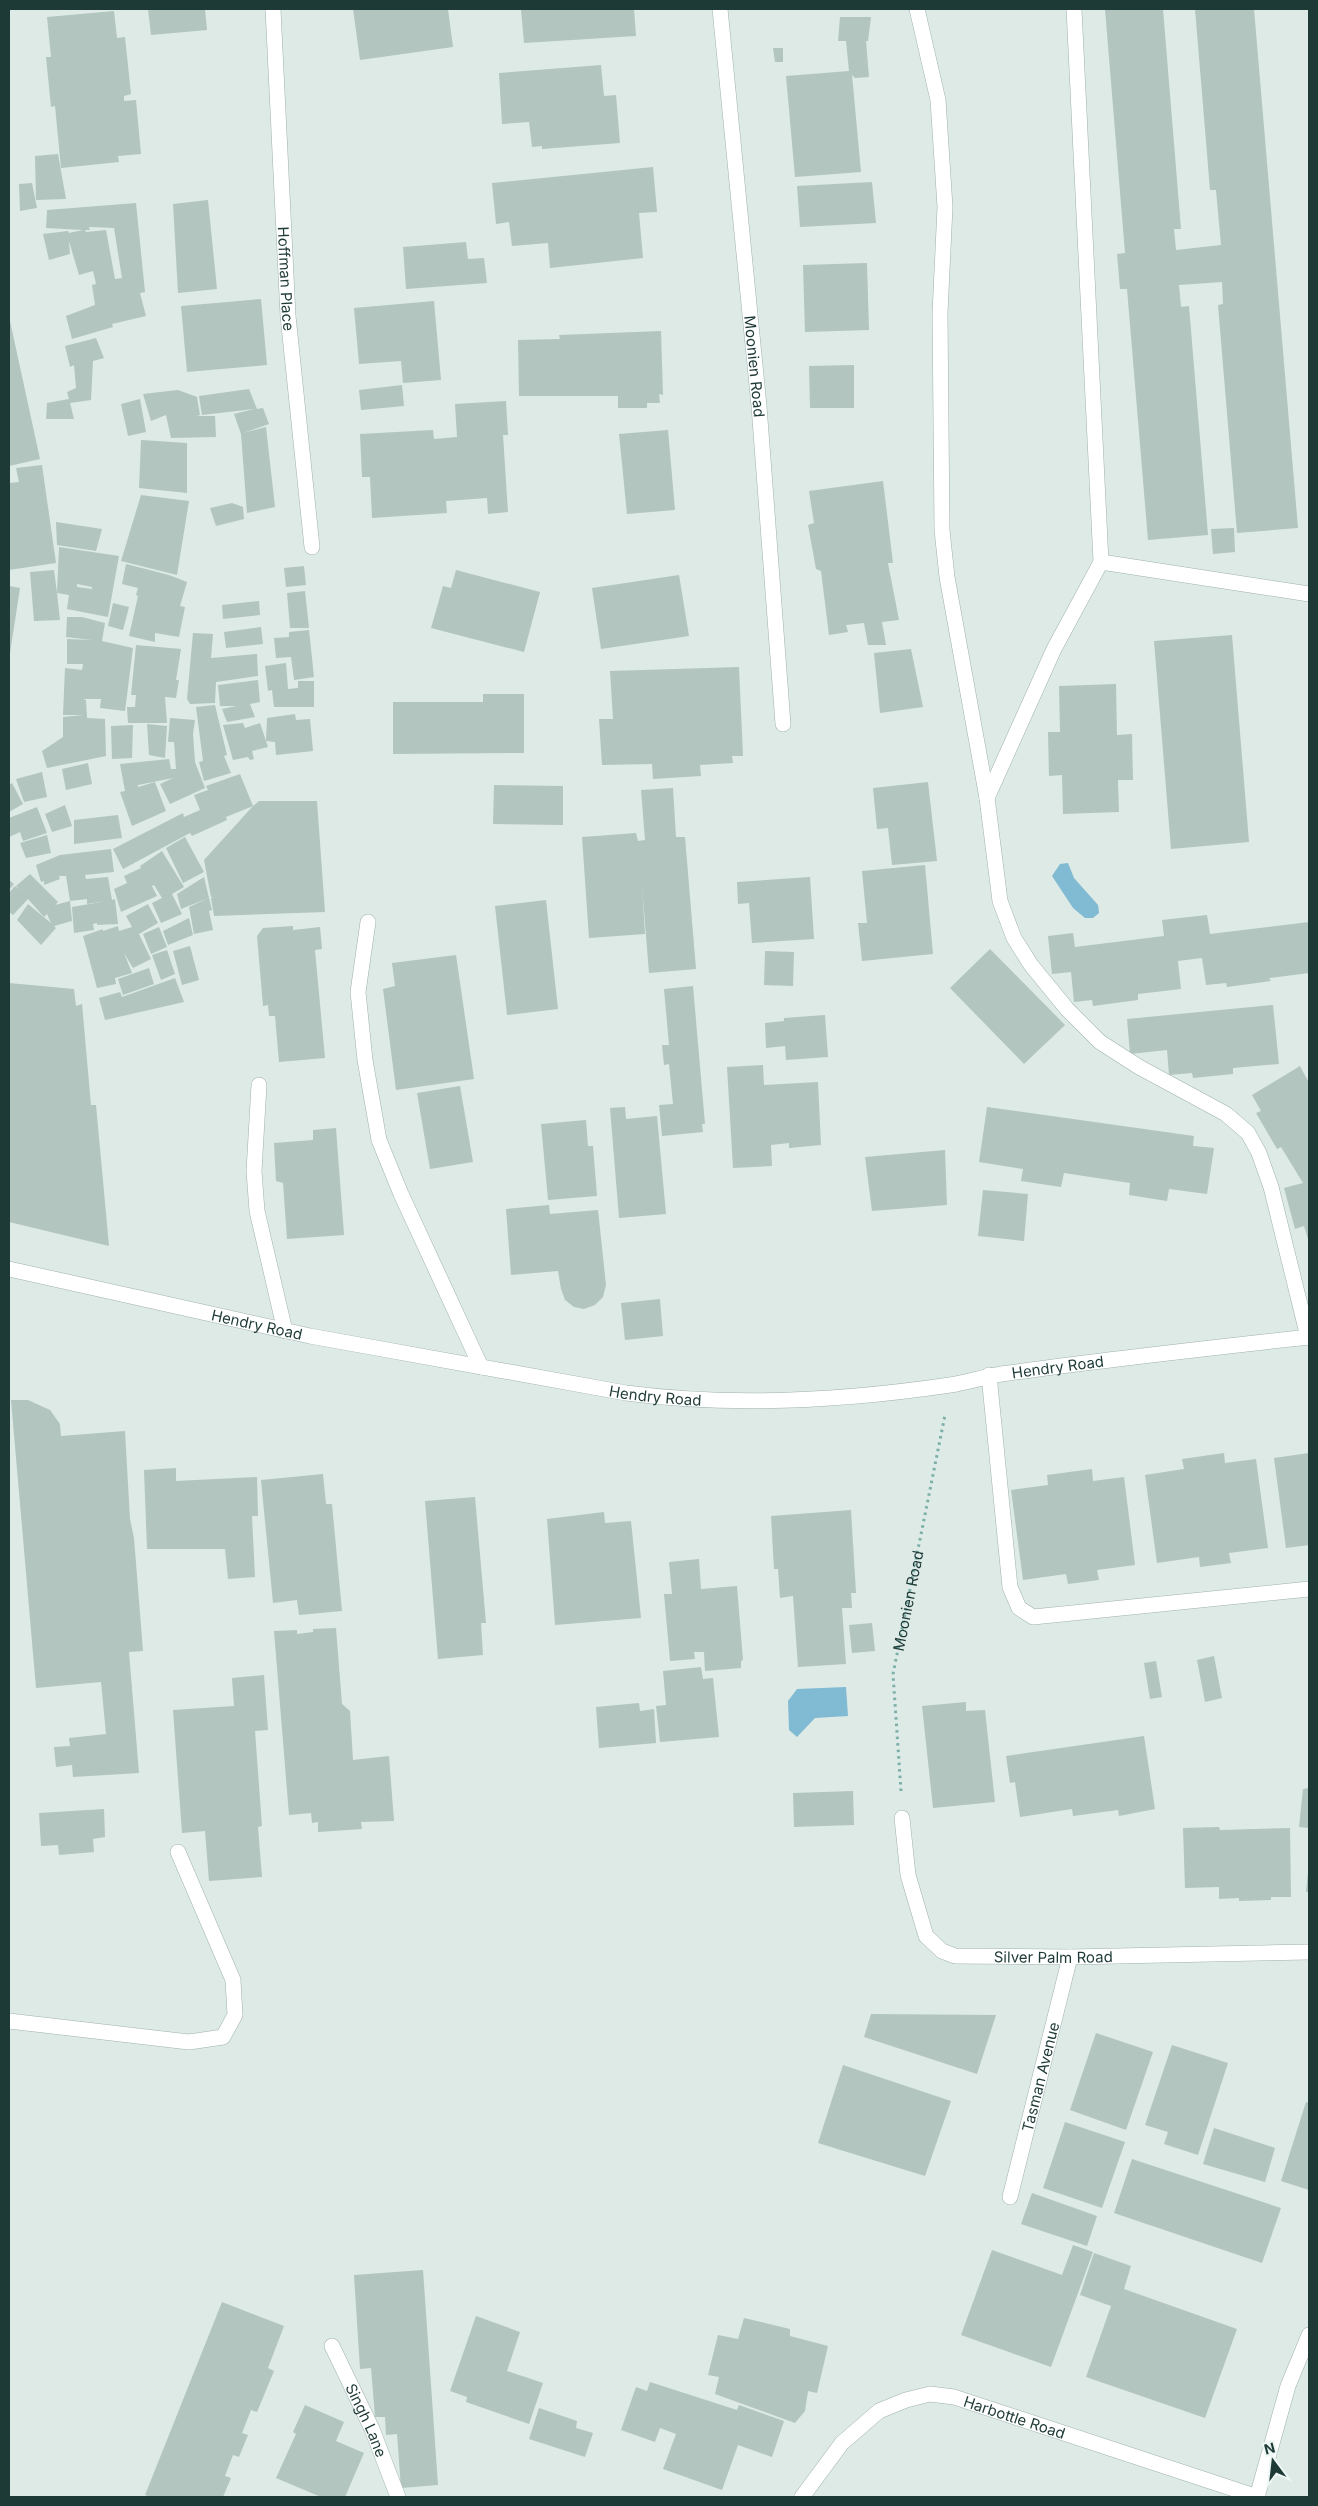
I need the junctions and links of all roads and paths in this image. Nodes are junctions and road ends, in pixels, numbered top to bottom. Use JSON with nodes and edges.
{"nodes":[{"id":1,"x":273,"y":9,"type":"edge"},
{"id":2,"x":720,"y":9,"type":"edge"},
{"id":3,"x":917,"y":9,"type":"edge"},
{"id":4,"x":1074,"y":9,"type":"edge"},
{"id":5,"x":312,"y":547,"type":"dead end"},
{"id":6,"x":1101,"y":562,"type":"junction"},
{"id":7,"x":1309,"y":594,"type":"edge"},
{"id":8,"x":783,"y":724,"type":"dead end"},
{"id":9,"x":987,"y":798,"type":"junction"},
{"id":10,"x":368,"y":922,"type":"dead end"},
{"id":11,"x":259,"y":1085,"type":"dead end"},
{"id":12,"x":9,"y":1269,"type":"edge"},
{"id":13,"x":285,"y":1331,"type":"junction"},
{"id":14,"x":1309,"y":1337,"type":"edge"},
{"id":15,"x":481,"y":1367,"type":"junction"},
{"id":16,"x":989,"y":1376,"type":"junction"},
{"id":17,"x":951,"y":1385,"type":"junction"},
{"id":18,"x":1309,"y":1589,"type":"edge"},
{"id":19,"x":902,"y":1818,"type":"joint"},
{"id":20,"x":178,"y":1852,"type":"dead end"},
{"id":21,"x":1309,"y":1952,"type":"edge"},
{"id":22,"x":1070,"y":1958,"type":"junction"},
{"id":23,"x":9,"y":2021,"type":"edge"},
{"id":24,"x":1010,"y":2196,"type":"dead end"},
{"id":25,"x":1309,"y":2334,"type":"edge"},
{"id":26,"x":332,"y":2346,"type":"dead end"},
{"id":27,"x":398,"y":2497,"type":"edge"},
{"id":28,"x":802,"y":2497,"type":"edge"},
{"id":29,"x":1258,"y":2497,"type":"edge"}],
"edges":[{"from":1,"to":5,"type":"street","name":"Hoffman Place"},
{"from":2,"to":8,"type":"street","name":"Moonien Road"},
{"from":3,"to":9,"type":"street"},
{"from":4,"to":6,"type":"street"},
{"from":6,"to":7,"type":"street"},
{"from":6,"to":9,"type":"street"},
{"from":9,"to":14,"type":"street"},
{"from":10,"to":15,"type":"street"},
{"from":11,"to":13,"type":"street"},
{"from":12,"to":13,"type":"street","name":"Hendry Road"},
{"from":13,"to":15,"type":"street","name":"Hendry Road"},
{"from":14,"to":16,"type":"street","name":"Hendry Road"},
{"from":15,"to":17,"type":"street","name":"Hendry Road"},
{"from":16,"to":17,"type":"street","name":"Hendry Road"},
{"from":16,"to":18,"type":"street"},
{"from":17,"to":19,"type":"path","name":"Moonien Road"},
{"from":19,"to":22,"type":"street","name":"Silver Palm Road"},
{"from":20,"to":23,"type":"street"},
{"from":21,"to":22,"type":"street","name":"Silver Palm Road"},
{"from":22,"to":24,"type":"street","name":"Tasman Avenue"},
{"from":25,"to":29,"type":"street"},
{"from":26,"to":27,"type":"street","name":"Singh Lane"},
{"from":28,"to":29,"type":"street","name":"Harbottle Road"}]}
